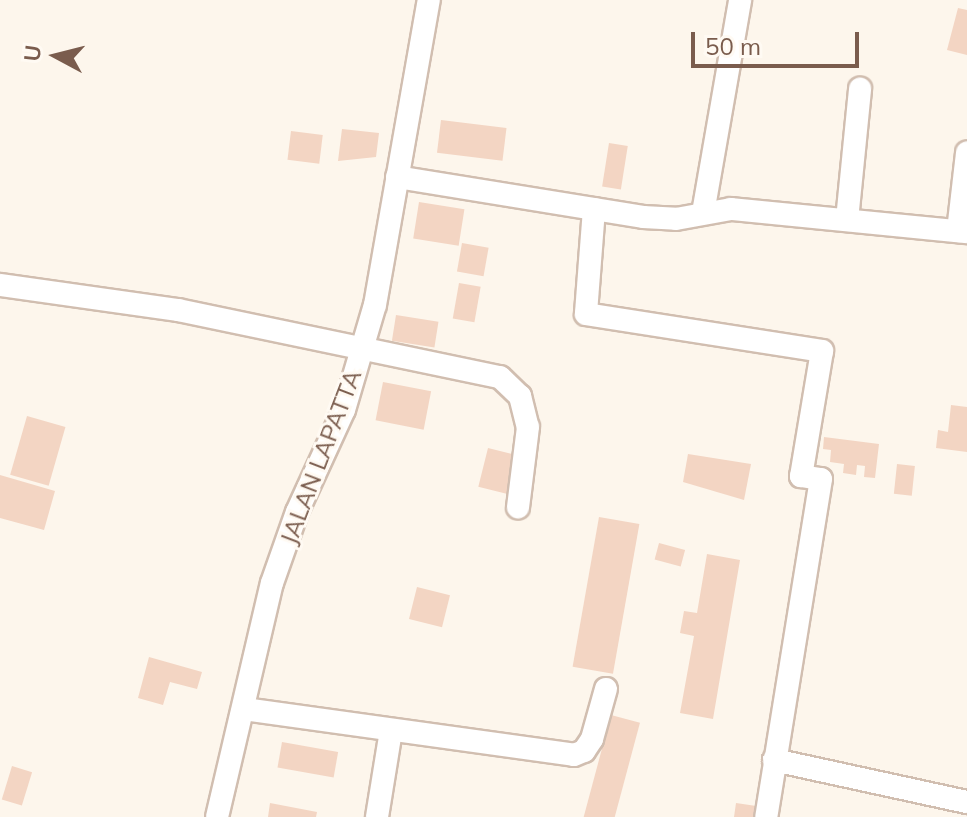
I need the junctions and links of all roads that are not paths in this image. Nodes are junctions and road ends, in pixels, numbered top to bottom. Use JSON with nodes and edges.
{"nodes":[{"id":1,"x":429,"y":0,"type":"edge"},
{"id":2,"x":740,"y":0,"type":"edge"},
{"id":3,"x":860,"y":89,"type":"dead end"},
{"id":4,"x":967,"y":153,"type":"edge"},
{"id":5,"x":397,"y":177,"type":"junction"},
{"id":6,"x":594,"y":209,"type":"junction"},
{"id":7,"x":703,"y":213,"type":"junction"},
{"id":8,"x":847,"y":220,"type":"junction"},
{"id":9,"x":963,"y":232,"type":"edge"},
{"id":10,"x":0,"y":285,"type":"edge"},
{"id":11,"x":362,"y":349,"type":"junction"},
{"id":12,"x":518,"y":507,"type":"dead end"},
{"id":13,"x":606,"y":689,"type":"dead end"},
{"id":14,"x":244,"y":709,"type":"junction"},
{"id":15,"x":391,"y":731,"type":"junction"},
{"id":16,"x":774,"y":760,"type":"junction"},
{"id":17,"x":967,"y":802,"type":"edge"},
{"id":18,"x":217,"y":817,"type":"edge"},
{"id":19,"x":377,"y":817,"type":"edge"},
{"id":20,"x":766,"y":817,"type":"edge"}],
"edges":[{"from":1,"to":5,"type":"street","name":"JALAN LAPATTA"},
{"from":2,"to":7,"type":"street"},
{"from":3,"to":8,"type":"street"},
{"from":4,"to":9,"type":"street"},
{"from":5,"to":6,"type":"street"},
{"from":5,"to":11,"type":"street","name":"JALAN LAPATTA"},
{"from":6,"to":7,"type":"street"},
{"from":6,"to":16,"type":"street"},
{"from":7,"to":8,"type":"street"},
{"from":8,"to":9,"type":"street"},
{"from":10,"to":11,"type":"street"},
{"from":11,"to":12,"type":"street"},
{"from":11,"to":14,"type":"street","name":"JALAN LAPATTA"},
{"from":13,"to":15,"type":"street"},
{"from":14,"to":15,"type":"street"},
{"from":14,"to":18,"type":"street","name":"JALAN LAPATTA"},
{"from":15,"to":19,"type":"street"},
{"from":16,"to":17,"type":"street"},
{"from":16,"to":20,"type":"street"}]}
